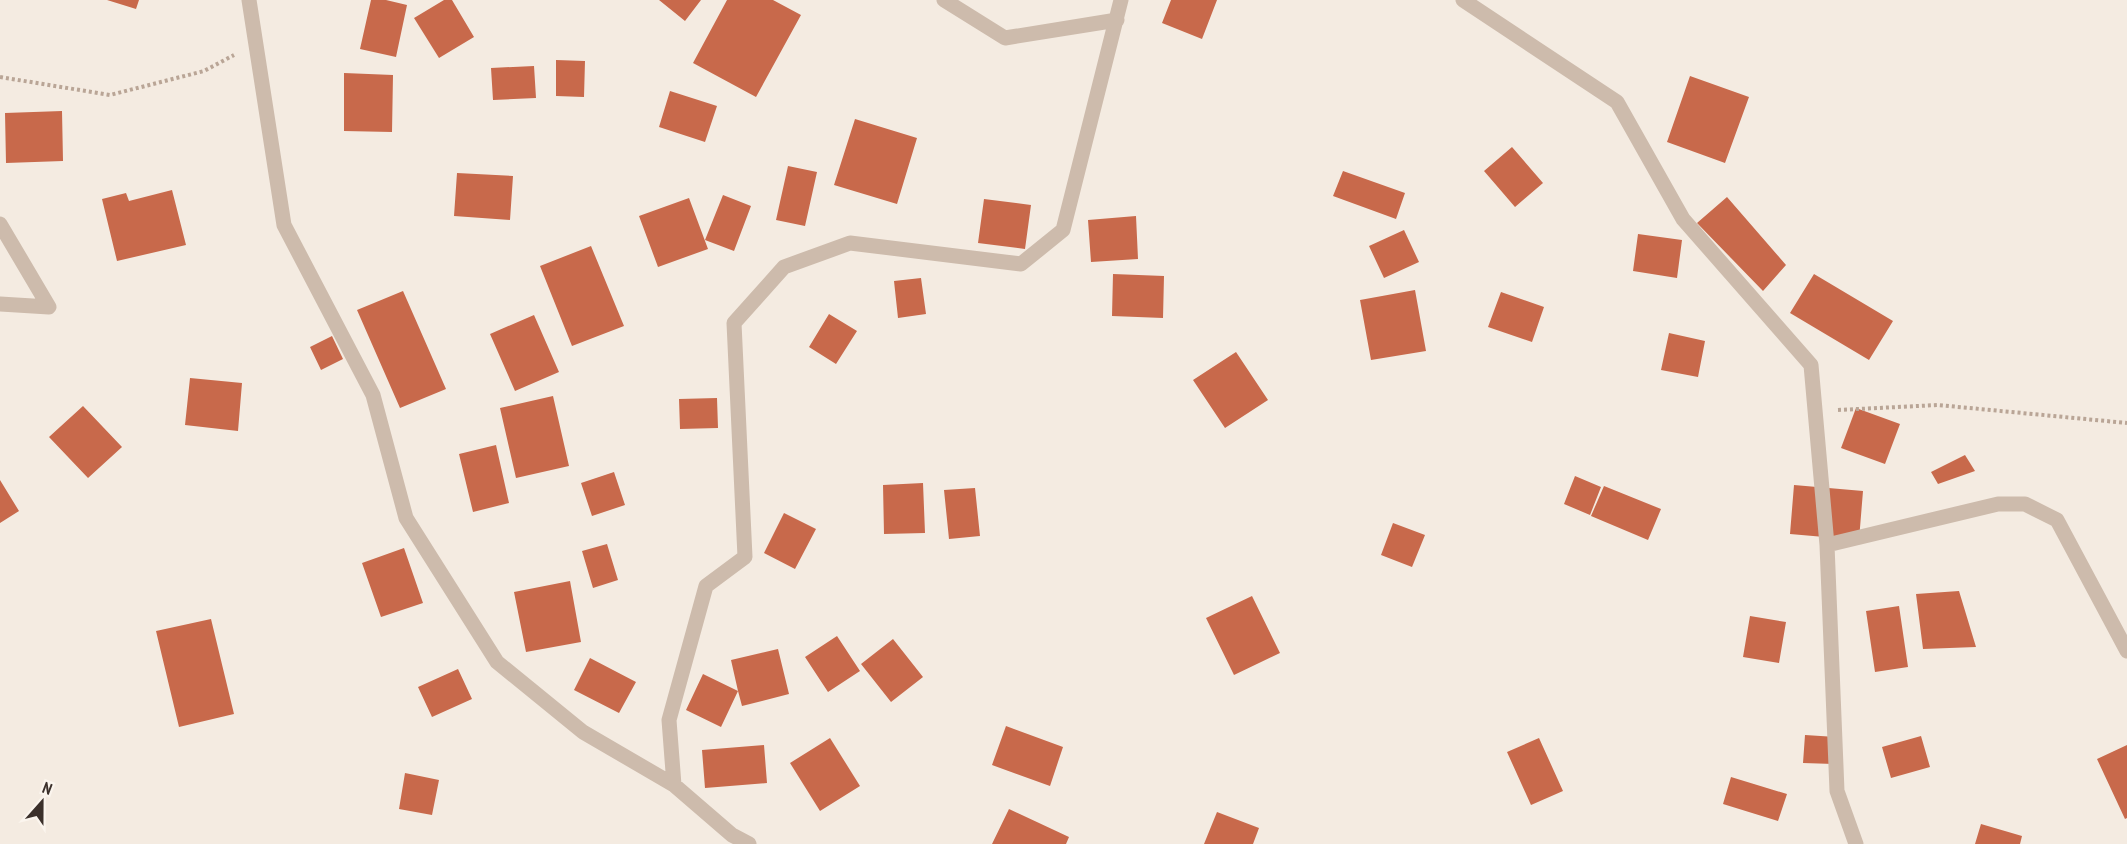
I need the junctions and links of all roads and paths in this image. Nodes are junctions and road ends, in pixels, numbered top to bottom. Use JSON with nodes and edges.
{"nodes":[{"id":1,"x":249,"y":0,"type":"edge"},
{"id":2,"x":944,"y":0,"type":"edge"},
{"id":3,"x":1121,"y":0,"type":"edge"},
{"id":4,"x":1462,"y":0,"type":"edge"},
{"id":5,"x":1117,"y":20,"type":"junction"},
{"id":6,"x":256,"y":44,"type":"junction"},
{"id":7,"x":0,"y":77,"type":"edge"},
{"id":8,"x":0,"y":225,"type":"edge"},
{"id":9,"x":0,"y":304,"type":"edge"},
{"id":10,"x":1816,"y":411,"type":"junction"},
{"id":11,"x":2127,"y":423,"type":"edge"},
{"id":12,"x":1827,"y":545,"type":"junction"},
{"id":13,"x":2127,"y":651,"type":"edge"},
{"id":14,"x":674,"y":785,"type":"junction"},
{"id":15,"x":749,"y":844,"type":"edge"},
{"id":16,"x":1856,"y":844,"type":"edge"}],
"edges":[{"from":1,"to":6,"type":"street"},
{"from":2,"to":5,"type":"street"},
{"from":3,"to":5,"type":"street"},
{"from":4,"to":10,"type":"street"},
{"from":5,"to":14,"type":"street"},
{"from":6,"to":7,"type":"path"},
{"from":6,"to":14,"type":"street"},
{"from":8,"to":9,"type":"street"},
{"from":10,"to":11,"type":"path"},
{"from":10,"to":12,"type":"street"},
{"from":12,"to":13,"type":"street"},
{"from":12,"to":16,"type":"street"},
{"from":14,"to":15,"type":"street"}]}
